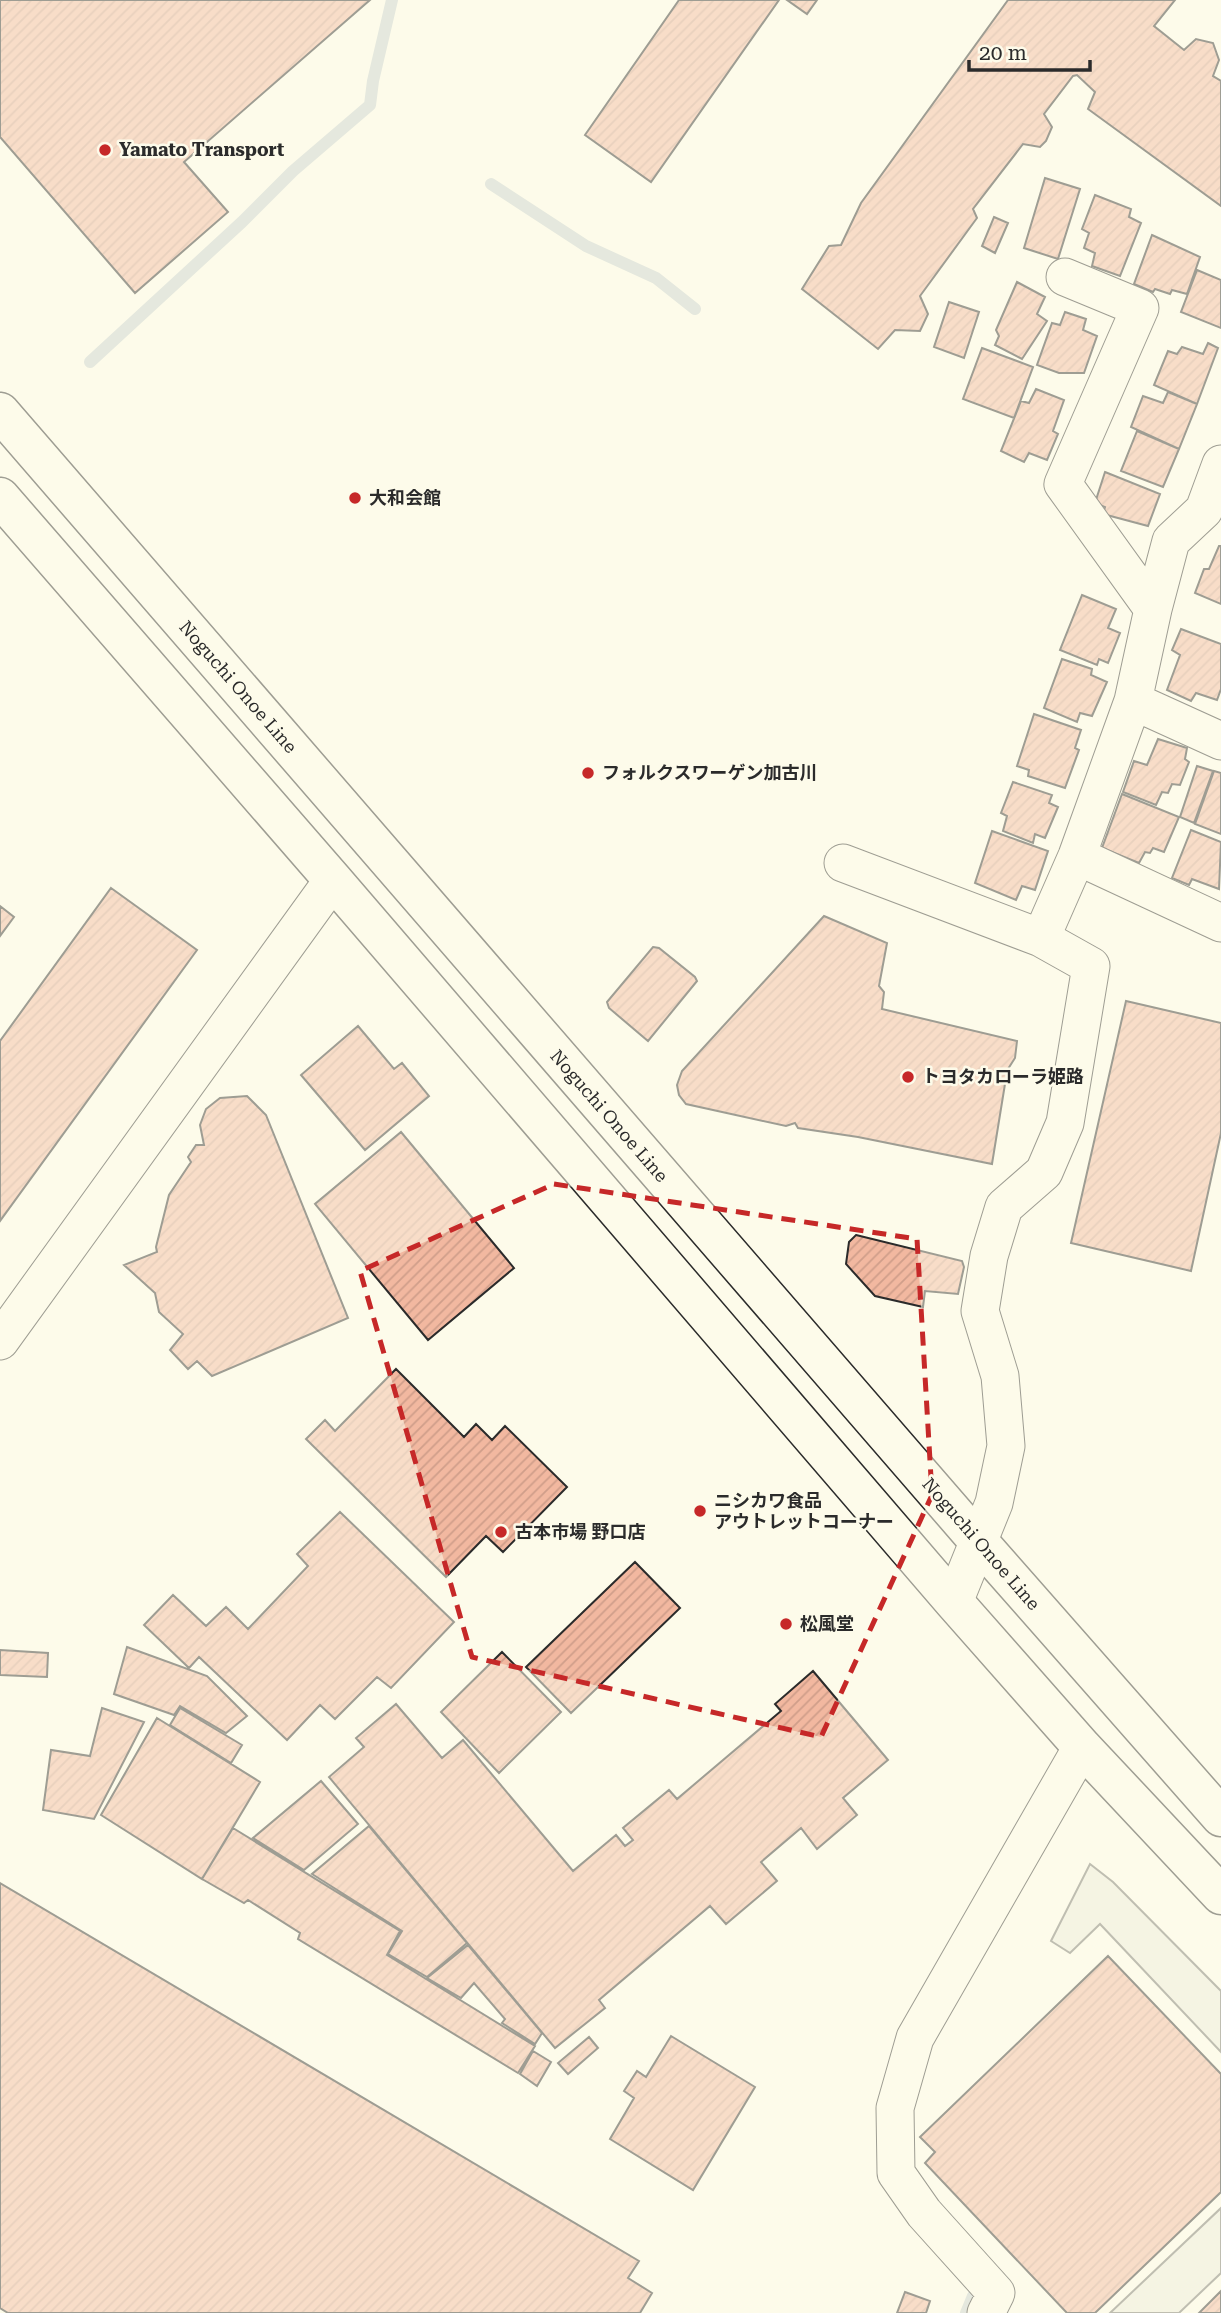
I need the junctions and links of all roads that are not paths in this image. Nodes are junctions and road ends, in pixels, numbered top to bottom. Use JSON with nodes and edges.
{"nodes":[{"id":1,"x":1065,"y":277,"type":"dead end"},
{"id":2,"x":0,"y":412,"type":"edge"},
{"id":3,"x":1221,"y":464,"type":"edge"},
{"id":4,"x":0,"y":497,"type":"edge"},
{"id":5,"x":1213,"y":514,"type":"edge"},
{"id":6,"x":1153,"y":609,"type":"junction"},
{"id":7,"x":1133,"y":701,"type":"junction"},
{"id":8,"x":1221,"y":741,"type":"edge"},
{"id":9,"x":1077,"y":856,"type":"junction"},
{"id":10,"x":843,"y":863,"type":"dead end"},
{"id":11,"x":333,"y":880,"type":"junction"},
{"id":12,"x":1221,"y":923,"type":"edge"},
{"id":13,"x":1041,"y":938,"type":"junction"},
{"id":14,"x":0,"y":1341,"type":"edge"},
{"id":15,"x":979,"y":1542,"type":"junction"},
{"id":16,"x":954,"y":1602,"type":"junction"},
{"id":17,"x":1082,"y":1747,"type":"junction"},
{"id":18,"x":1221,"y":1817,"type":"edge"},
{"id":19,"x":1221,"y":1895,"type":"edge"},
{"id":20,"x":986,"y":2313,"type":"edge"}],
"edges":[{"from":1,"to":6,"type":"street"},
{"from":2,"to":15,"type":"main road","name":"Noguchi Onoe Line"},
{"from":3,"to":5,"type":"street"},
{"from":4,"to":11,"type":"main road"},
{"from":5,"to":6,"type":"street"},
{"from":6,"to":7,"type":"street"},
{"from":7,"to":8,"type":"street"},
{"from":7,"to":9,"type":"street"},
{"from":9,"to":12,"type":"street"},
{"from":9,"to":13,"type":"street"},
{"from":10,"to":13,"type":"street"},
{"from":11,"to":14,"type":"street"},
{"from":11,"to":16,"type":"main road"},
{"from":13,"to":15,"type":"street"},
{"from":15,"to":16,"type":"street"},
{"from":15,"to":18,"type":"main road","name":"Noguchi Onoe Line"},
{"from":16,"to":17,"type":"main road"},
{"from":17,"to":19,"type":"main road"},
{"from":17,"to":20,"type":"street"}]}
